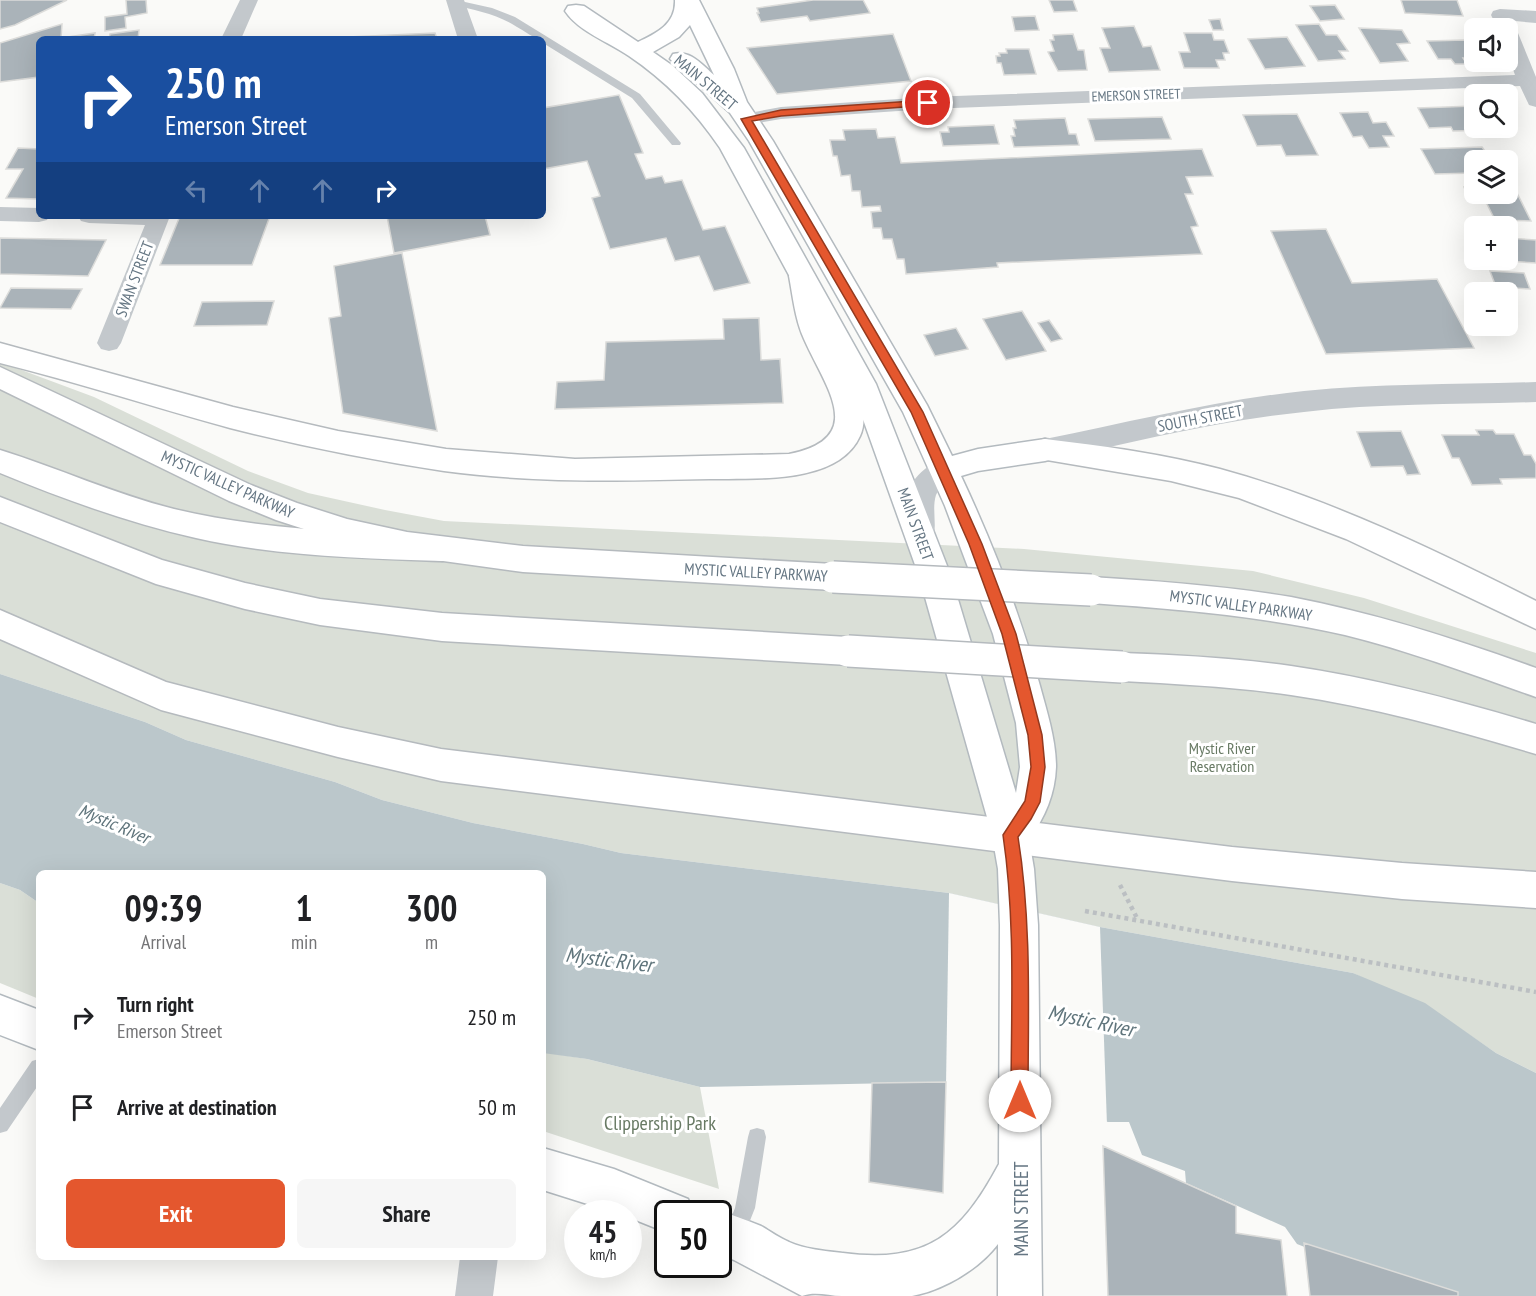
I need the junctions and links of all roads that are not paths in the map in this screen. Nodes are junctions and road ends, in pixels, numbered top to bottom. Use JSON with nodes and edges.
{"nodes":[{"id":1,"x":249,"y":0,"type":"edge"},
{"id":2,"x":671,"y":0,"type":"edge"},
{"id":3,"x":687,"y":0,"type":"edge"},
{"id":4,"x":456,"y":1,"type":"edge"},
{"id":5,"x":568,"y":7,"type":"dead end"},
{"id":6,"x":1536,"y":17,"type":"edge"},
{"id":7,"x":1518,"y":18,"type":"edge"},
{"id":8,"x":232,"y":36,"type":"edge"},
{"id":9,"x":467,"y":36,"type":"edge"},
{"id":10,"x":539,"y":36,"type":"edge"},
{"id":11,"x":546,"y":40,"type":"edge"},
{"id":12,"x":635,"y":42,"type":"junction"},
{"id":13,"x":1518,"y":58,"type":"edge"},
{"id":14,"x":1527,"y":80,"type":"junction"},
{"id":15,"x":1536,"y":102,"type":"edge"},
{"id":16,"x":742,"y":114,"type":"junction"},
{"id":17,"x":676,"y":143,"type":"dead end"},
{"id":18,"x":0,"y":214,"type":"edge"},
{"id":19,"x":36,"y":215,"type":"edge"},
{"id":20,"x":157,"y":219,"type":"edge"},
{"id":21,"x":802,"y":276,"type":"junction"},
{"id":22,"x":109,"y":343,"type":"dead end"},
{"id":23,"x":0,"y":353,"type":"edge"},
{"id":24,"x":0,"y":377,"type":"edge"},
{"id":25,"x":1536,"y":392,"type":"edge"},
{"id":26,"x":1045,"y":450,"type":"junction"},
{"id":27,"x":0,"y":461,"type":"edge"},
{"id":28,"x":944,"y":470,"type":"junction"},
{"id":29,"x":0,"y":509,"type":"edge"},
{"id":30,"x":920,"y":534,"type":"junction"},
{"id":31,"x":442,"y":549,"type":"junction"},
{"id":32,"x":1536,"y":616,"type":"edge"},
{"id":33,"x":0,"y":623,"type":"edge"},
{"id":34,"x":1536,"y":683,"type":"edge"},
{"id":35,"x":1536,"y":739,"type":"edge"},
{"id":36,"x":1010,"y":835,"type":"junction"},
{"id":37,"x":1536,"y":890,"type":"edge"},
{"id":38,"x":0,"y":1015,"type":"edge"},
{"id":39,"x":36,"y":1029,"type":"edge"},
{"id":40,"x":36,"y":1072,"type":"edge"},
{"id":41,"x":0,"y":1124,"type":"edge"},
{"id":42,"x":757,"y":1137,"type":"dead end"},
{"id":43,"x":1020,"y":1143,"type":"junction"},
{"id":44,"x":546,"y":1170,"type":"edge"},
{"id":45,"x":654,"y":1206,"type":"edge"},
{"id":46,"x":732,"y":1226,"type":"edge"},
{"id":47,"x":732,"y":1238,"type":"edge"},
{"id":48,"x":479,"y":1260,"type":"edge"},
{"id":49,"x":784,"y":1263,"type":"junction"},
{"id":50,"x":474,"y":1296,"type":"edge"},
{"id":51,"x":839,"y":1296,"type":"edge"},
{"id":52,"x":1020,"y":1296,"type":"edge"}],
"edges":[{"from":1,"to":8,"type":"street"},
{"from":2,"to":12,"type":"main road"},
{"from":3,"to":12,"type":"main road","name":"MAIN STREET"},
{"from":3,"to":16,"type":"main road"},
{"from":4,"to":9,"type":"street"},
{"from":4,"to":10,"type":"lane"},
{"from":5,"to":12,"type":"main road"},
{"from":6,"to":7,"type":"street"},
{"from":11,"to":17,"type":"lane"},
{"from":12,"to":16,"type":"main road","name":"MAIN STREET"},
{"from":12,"to":21,"type":"main road","name":"MAIN STREET"},
{"from":13,"to":14,"type":"street"},
{"from":14,"to":15,"type":"street"},
{"from":14,"to":16,"type":"street","name":"EMERSON STREET"},
{"from":16,"to":28,"type":"main road","name":"MAIN STREET"},
{"from":18,"to":19,"type":"street"},
{"from":20,"to":22,"type":"street","name":"SWAN STREET"},
{"from":21,"to":23,"type":"main road"},
{"from":21,"to":30,"type":"main road","name":"MAIN STREET"},
{"from":24,"to":31,"type":"main road","name":"MYSTIC VALLEY PARKWAY"},
{"from":25,"to":26,"type":"street","name":"SOUTH STREET"},
{"from":26,"to":28,"type":"main road","name":"SOUTH STREET"},
{"from":26,"to":32,"type":"main road"},
{"from":27,"to":31,"type":"main road"},
{"from":28,"to":30,"type":"street","name":"SOUTH STREET"},
{"from":28,"to":36,"type":"main road","name":"MAIN STREET"},
{"from":29,"to":35,"type":"main road","bridge":true},
{"from":30,"to":36,"type":"main road","name":"MAIN STREET"},
{"from":31,"to":34,"type":"main road","name":"MYSTIC VALLEY PARKWAY","bridge":true},
{"from":33,"to":36,"type":"main road"},
{"from":36,"to":37,"type":"main road"},
{"from":36,"to":43,"type":"main road","name":"MAIN STREET"},
{"from":38,"to":39,"type":"main road"},
{"from":40,"to":41,"type":"lane"},
{"from":42,"to":46,"type":"lane"},
{"from":43,"to":49,"type":"main road"},
{"from":43,"to":52,"type":"main road","name":"MAIN STREET"},
{"from":44,"to":45,"type":"main road"},
{"from":47,"to":49,"type":"main road"},
{"from":48,"to":50,"type":"street"},
{"from":49,"to":51,"type":"main road"}]}
